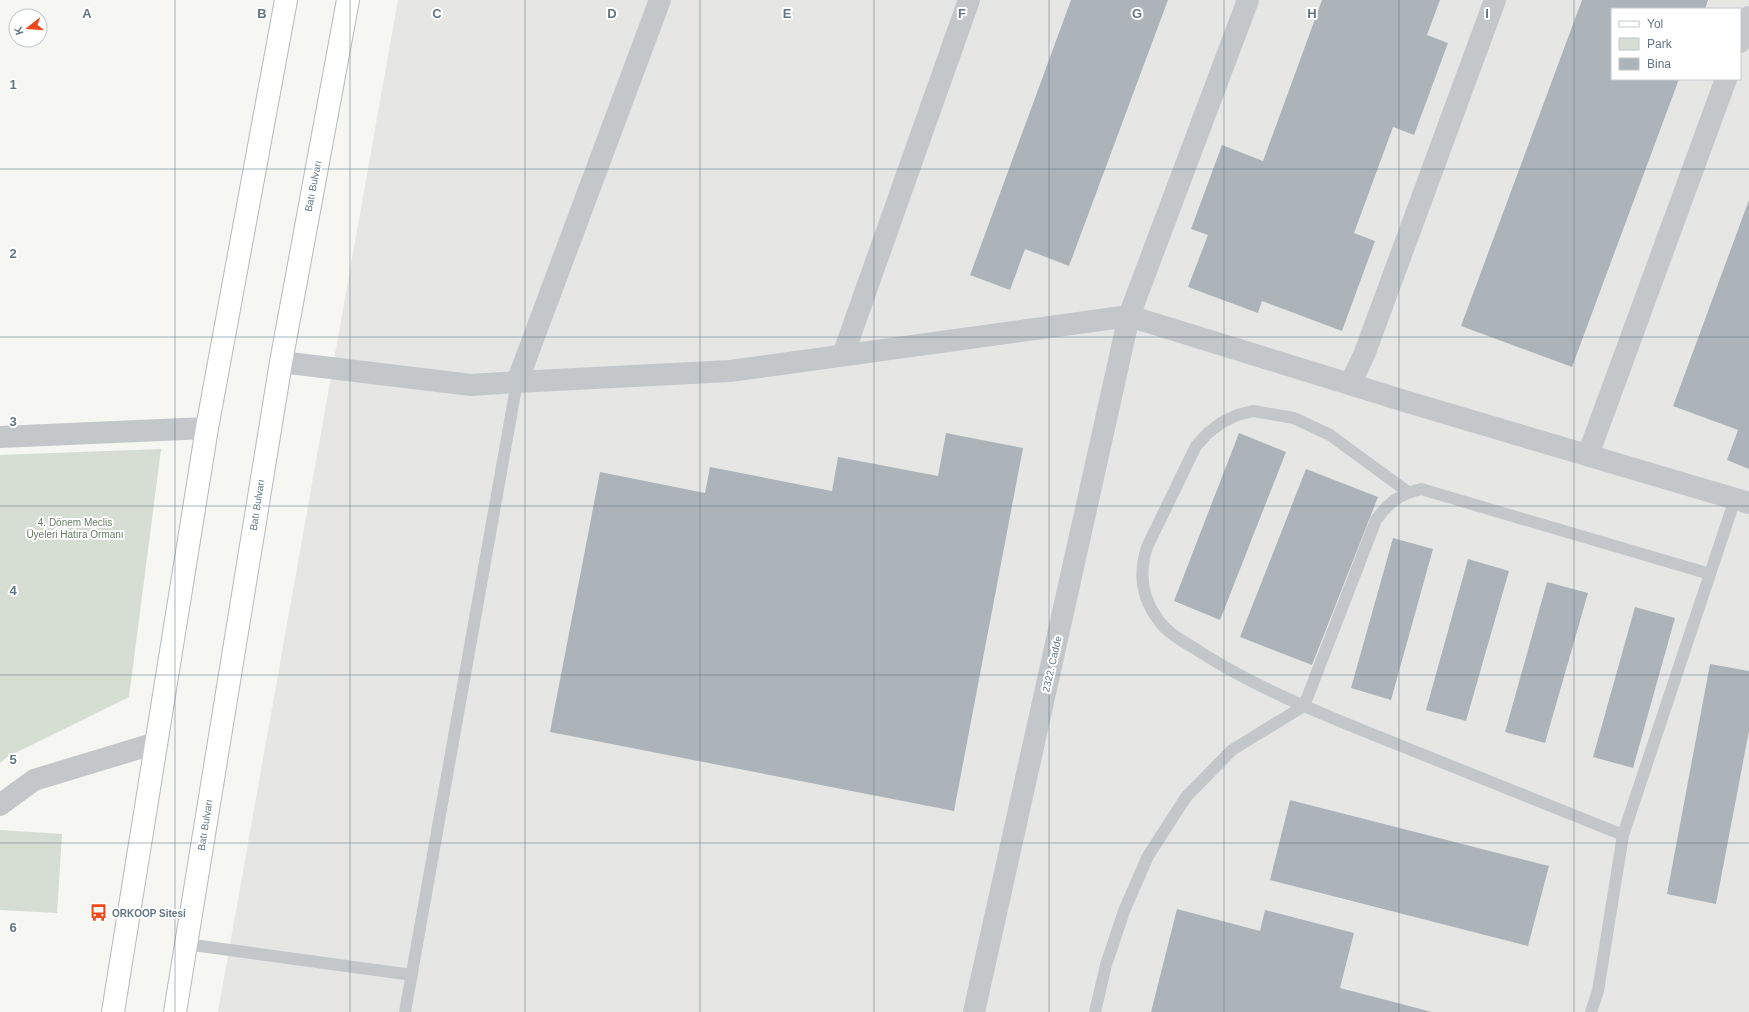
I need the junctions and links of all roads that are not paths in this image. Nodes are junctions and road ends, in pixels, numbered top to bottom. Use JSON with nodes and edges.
{"nodes":[{"id":1,"x":286,"y":0,"type":"edge"},
{"id":2,"x":348,"y":0,"type":"edge"},
{"id":3,"x":660,"y":0,"type":"edge"},
{"id":4,"x":969,"y":0,"type":"edge"},
{"id":5,"x":1248,"y":0,"type":"edge"},
{"id":6,"x":1495,"y":0,"type":"edge"},
{"id":7,"x":1749,"y":17,"type":"edge"},
{"id":8,"x":1741,"y":39,"type":"edge"},
{"id":9,"x":1726,"y":80,"type":"edge"},
{"id":10,"x":1129,"y":316,"type":"junction"},
{"id":11,"x":843,"y":355,"type":"junction"},
{"id":12,"x":281,"y":362,"type":"junction"},
{"id":13,"x":517,"y":382,"type":"junction"},
{"id":14,"x":1350,"y":384,"type":"junction"},
{"id":15,"x":207,"y":428,"type":"junction"},
{"id":16,"x":0,"y":437,"type":"edge"},
{"id":17,"x":1588,"y":455,"type":"junction"},
{"id":18,"x":1408,"y":492,"type":"junction"},
{"id":19,"x":1742,"y":501,"type":"edge"},
{"id":20,"x":1710,"y":574,"type":"junction"},
{"id":21,"x":1304,"y":706,"type":"junction"},
{"id":22,"x":156,"y":744,"type":"junction"},
{"id":23,"x":0,"y":805,"type":"edge"},
{"id":24,"x":1623,"y":835,"type":"junction"},
{"id":25,"x":186,"y":944,"type":"junction"},
{"id":26,"x":412,"y":975,"type":"junction"},
{"id":27,"x":113,"y":1012,"type":"edge"},
{"id":28,"x":175,"y":1012,"type":"edge"},
{"id":29,"x":405,"y":1012,"type":"edge"},
{"id":30,"x":974,"y":1012,"type":"edge"},
{"id":31,"x":1095,"y":1012,"type":"edge"},
{"id":32,"x":1591,"y":1012,"type":"edge"}],
"edges":[{"from":1,"to":15,"type":"main road"},
{"from":2,"to":12,"type":"main road","name":"Batı Bulvarı"},
{"from":3,"to":13,"type":"street"},
{"from":4,"to":11,"type":"street"},
{"from":5,"to":10,"type":"street","name":"2322. Cadde"},
{"from":6,"to":14,"type":"street"},
{"from":7,"to":8,"type":"street"},
{"from":9,"to":17,"type":"street"},
{"from":10,"to":11,"type":"street"},
{"from":10,"to":14,"type":"street"},
{"from":10,"to":30,"type":"street","name":"2322. Cadde"},
{"from":11,"to":13,"type":"street"},
{"from":12,"to":13,"type":"street"},
{"from":12,"to":25,"type":"main road","name":"Batı Bulvarı"},
{"from":13,"to":26,"type":"lane"},
{"from":14,"to":17,"type":"street"},
{"from":15,"to":16,"type":"street"},
{"from":15,"to":22,"type":"main road"},
{"from":17,"to":19,"type":"street"},
{"from":18,"to":20,"type":"lane"},
{"from":18,"to":21,"type":"lane"},
{"from":18,"to":21,"type":"lane"},
{"from":19,"to":20,"type":"lane"},
{"from":20,"to":24,"type":"lane"},
{"from":21,"to":24,"type":"lane"},
{"from":21,"to":31,"type":"lane"},
{"from":22,"to":23,"type":"street"},
{"from":22,"to":27,"type":"main road"},
{"from":24,"to":32,"type":"lane"},
{"from":25,"to":26,"type":"lane"},
{"from":25,"to":28,"type":"main road","name":"Batı Bulvarı"},
{"from":26,"to":29,"type":"lane"}]}
